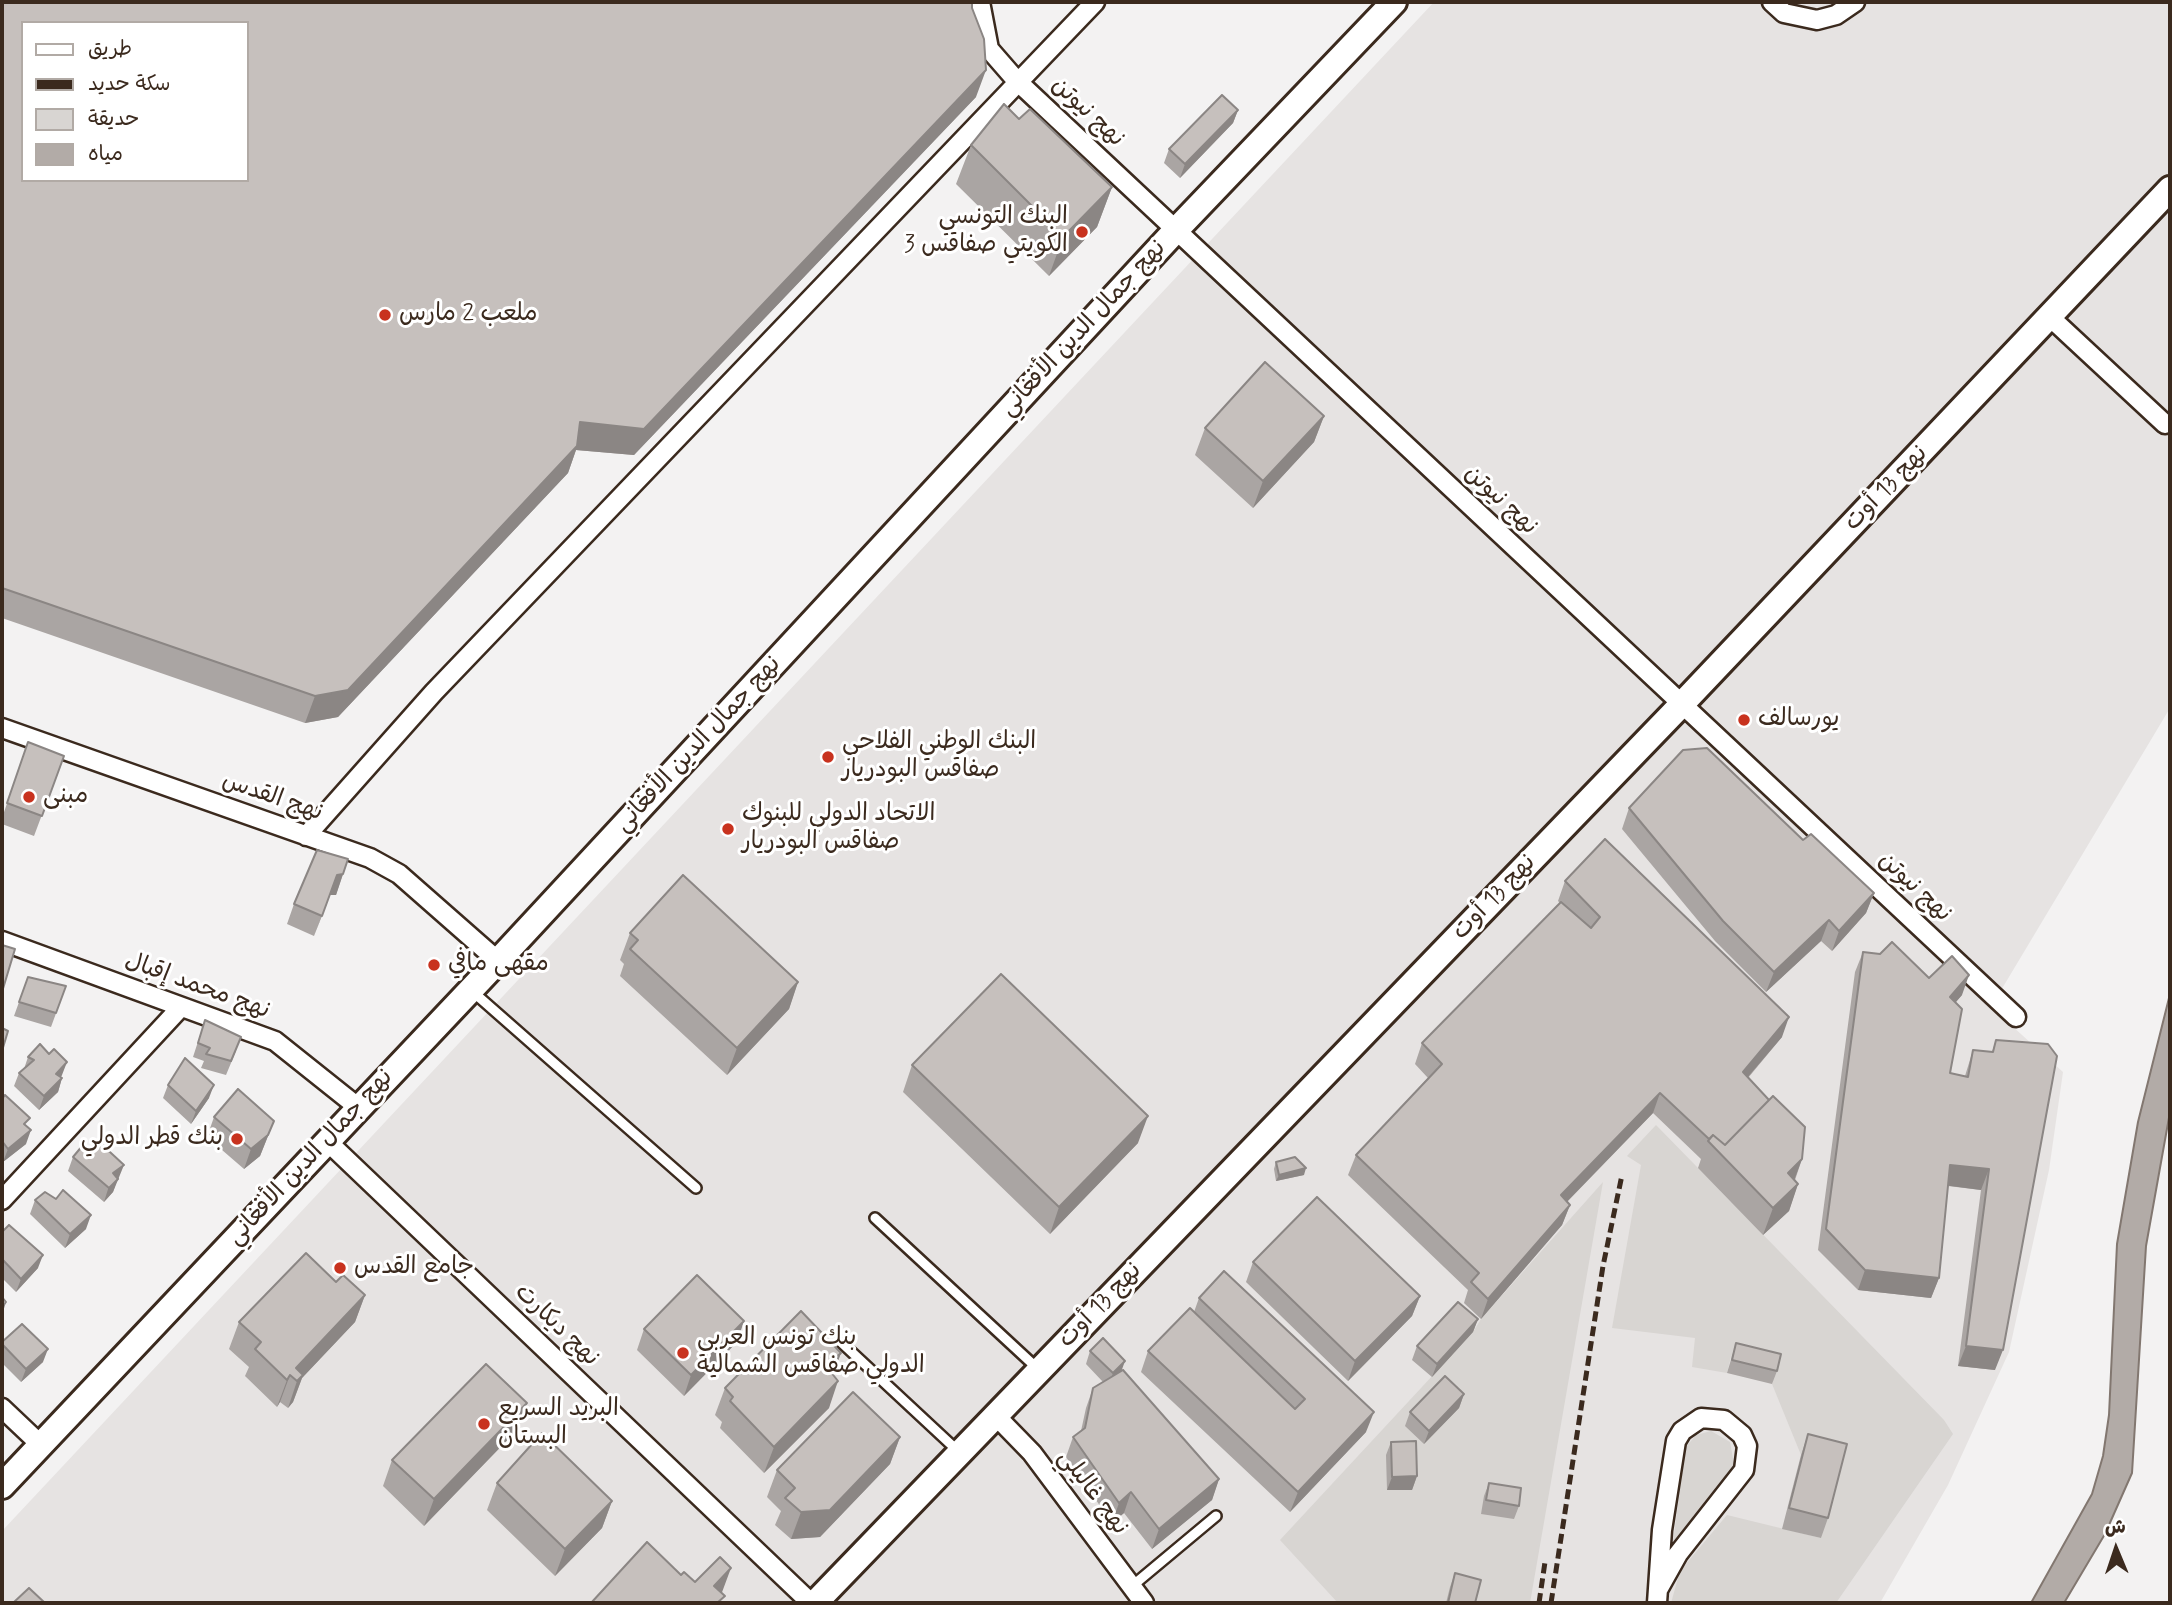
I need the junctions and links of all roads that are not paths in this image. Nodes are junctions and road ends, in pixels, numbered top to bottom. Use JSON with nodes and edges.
{"nodes":[{"id":1,"x":980,"y":2,"type":"edge"},
{"id":2,"x":1095,"y":2,"type":"edge"},
{"id":3,"x":1394,"y":2,"type":"edge"},
{"id":4,"x":1772,"y":2,"type":"edge"},
{"id":5,"x":1855,"y":2,"type":"edge"},
{"id":6,"x":1016,"y":80,"type":"junction"},
{"id":7,"x":2170,"y":189,"type":"edge"},
{"id":8,"x":1176,"y":230,"type":"junction"},
{"id":9,"x":2051,"y":318,"type":"junction"},
{"id":10,"x":2165,"y":424,"type":"dead end"},
{"id":11,"x":1681,"y":705,"type":"junction"},
{"id":12,"x":2,"y":728,"type":"edge"},
{"id":13,"x":306,"y":836,"type":"junction"},
{"id":14,"x":2,"y":941,"type":"edge"},
{"id":15,"x":498,"y":961,"type":"junction"},
{"id":16,"x":470,"y":990,"type":"junction"},
{"id":17,"x":181,"y":1007,"type":"junction"},
{"id":18,"x":2016,"y":1017,"type":"dead end"},
{"id":19,"x":359,"y":1108,"type":"junction"},
{"id":20,"x":327,"y":1142,"type":"junction"},
{"id":21,"x":696,"y":1188,"type":"dead end"},
{"id":22,"x":2,"y":1200,"type":"edge"},
{"id":23,"x":875,"y":1218,"type":"dead end"},
{"id":24,"x":843,"y":1344,"type":"dead end"},
{"id":25,"x":1040,"y":1370,"type":"junction"},
{"id":26,"x":2,"y":1408,"type":"edge"},
{"id":27,"x":996,"y":1416,"type":"junction"},
{"id":28,"x":40,"y":1444,"type":"junction"},
{"id":29,"x":960,"y":1453,"type":"junction"},
{"id":30,"x":2,"y":1486,"type":"edge"},
{"id":31,"x":1216,"y":1516,"type":"dead end"},
{"id":32,"x":1131,"y":1587,"type":"junction"},
{"id":33,"x":1658,"y":1596,"type":"edge"},
{"id":34,"x":813,"y":1603,"type":"edge"},
{"id":35,"x":1144,"y":1603,"type":"edge"}],
"edges":[{"from":1,"to":6,"type":"street","name":"نهج نيوتن"},
{"from":2,"to":6,"type":"street"},
{"from":3,"to":8,"type":"main road","name":"نهج جمال الدين الأفغاني"},
{"from":4,"to":5,"type":"street"},
{"from":6,"to":8,"type":"street","name":"نهج نيوتن"},
{"from":6,"to":13,"type":"street"},
{"from":7,"to":9,"type":"main road","name":"نهج 13 أوت"},
{"from":8,"to":11,"type":"street","name":"نهج نيوتن"},
{"from":8,"to":15,"type":"main road","name":"نهج جمال الدين الأفغاني"},
{"from":9,"to":10,"type":"street"},
{"from":9,"to":11,"type":"main road","name":"نهج 13 أوت"},
{"from":11,"to":18,"type":"street","name":"نهج نيوتن"},
{"from":11,"to":25,"type":"main road","name":"نهج 13 أوت"},
{"from":12,"to":13,"type":"street","name":"نهج القدس"},
{"from":13,"to":15,"type":"street","name":"نهج القدس"},
{"from":14,"to":17,"type":"street","name":"نهج محمد إقبال"},
{"from":15,"to":16,"type":"main road","name":"نهج جمال الدين الأفغاني"},
{"from":16,"to":19,"type":"main road","name":"نهج جمال الدين الأفغاني"},
{"from":16,"to":21,"type":"lane"},
{"from":17,"to":19,"type":"street","name":"نهج محمد إقبال"},
{"from":17,"to":22,"type":"street"},
{"from":19,"to":20,"type":"main road","name":"نهج جمال الدين الأفغاني"},
{"from":20,"to":28,"type":"main road","name":"نهج جمال الدين الأفغاني"},
{"from":20,"to":34,"type":"street","name":"نهج ديكارت"},
{"from":23,"to":25,"type":"lane"},
{"from":24,"to":29,"type":"lane"},
{"from":25,"to":27,"type":"main road","name":"نهج 13 أوت"},
{"from":26,"to":28,"type":"street"},
{"from":27,"to":29,"type":"main road","name":"نهج 13 أوت"},
{"from":27,"to":32,"type":"street","name":"نهج غاليلي"},
{"from":28,"to":30,"type":"main road","name":"نهج جمال الدين الأفغاني"},
{"from":29,"to":34,"type":"main road","name":"نهج 13 أوت"},
{"from":31,"to":32,"type":"lane"},
{"from":32,"to":35,"type":"street","name":"نهج غاليلي"},
{"from":33,"to":33,"type":"street"}]}
